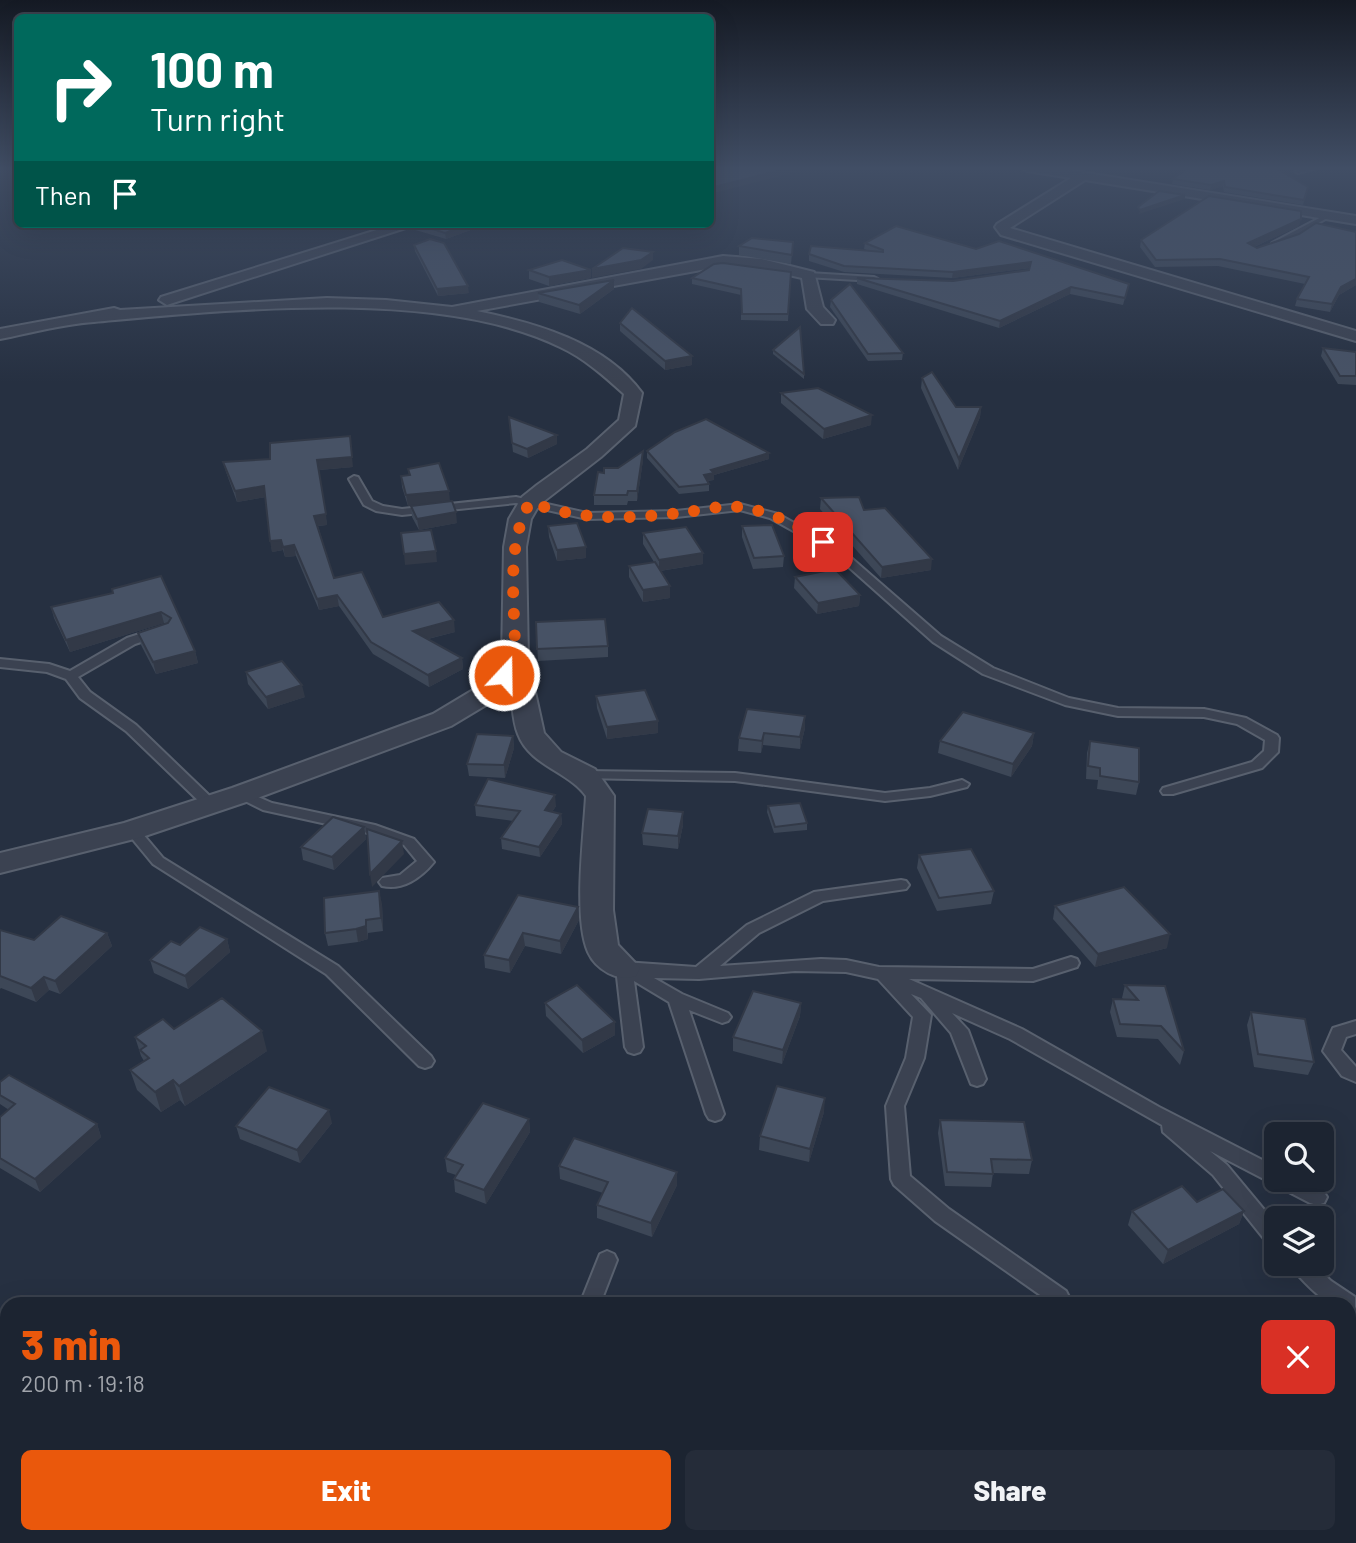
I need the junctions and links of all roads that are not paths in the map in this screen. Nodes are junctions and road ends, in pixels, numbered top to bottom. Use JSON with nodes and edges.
{"nodes":[{"id":1,"x":364,"y":239,"type":"edge"},
{"id":2,"x":1030,"y":239,"type":"edge"},
{"id":3,"x":1281,"y":239,"type":"edge"},
{"id":4,"x":1263,"y":248,"type":"edge"},
{"id":5,"x":809,"y":275,"type":"junction"},
{"id":6,"x":883,"y":280,"type":"edge"},
{"id":7,"x":448,"y":312,"type":"junction"},
{"id":8,"x":96,"y":317,"type":"junction"},
{"id":9,"x":827,"y":320,"type":"dead end"},
{"id":10,"x":0,"y":334,"type":"edge"},
{"id":11,"x":1356,"y":336,"type":"edge"},
{"id":12,"x":354,"y":479,"type":"dead end"},
{"id":13,"x":530,"y":502,"type":"junction"},
{"id":14,"x":165,"y":630,"type":"edge"},
{"id":15,"x":515,"y":660,"type":"junction"},
{"id":16,"x":0,"y":663,"type":"edge"},
{"id":17,"x":71,"y":676,"type":"junction"},
{"id":18,"x":585,"y":775,"type":"junction"},
{"id":19,"x":962,"y":784,"type":"dead end"},
{"id":20,"x":1168,"y":791,"type":"dead end"},
{"id":21,"x":242,"y":794,"type":"junction"},
{"id":22,"x":211,"y":805,"type":"junction"},
{"id":23,"x":132,"y":830,"type":"junction"},
{"id":24,"x":0,"y":863,"type":"edge"},
{"id":25,"x":387,"y":882,"type":"dead end"},
{"id":26,"x":901,"y":885,"type":"dead end"},
{"id":27,"x":1071,"y":963,"type":"dead end"},
{"id":28,"x":624,"y":968,"type":"junction"},
{"id":29,"x":700,"y":973,"type":"junction"},
{"id":30,"x":880,"y":973,"type":"junction"},
{"id":31,"x":676,"y":998,"type":"junction"},
{"id":32,"x":722,"y":1017,"type":"dead end"},
{"id":33,"x":1356,"y":1027,"type":"edge"},
{"id":34,"x":634,"y":1047,"type":"dead end"},
{"id":35,"x":425,"y":1061,"type":"dead end"},
{"id":36,"x":1356,"y":1075,"type":"edge"},
{"id":37,"x":977,"y":1079,"type":"dead end"},
{"id":38,"x":1153,"y":1112,"type":"junction"},
{"id":39,"x":715,"y":1114,"type":"dead end"},
{"id":40,"x":1264,"y":1170,"type":"edge"},
{"id":41,"x":1307,"y":1192,"type":"edge"},
{"id":42,"x":1317,"y":1197,"type":"dead end"},
{"id":43,"x":1264,"y":1224,"type":"edge"},
{"id":44,"x":607,"y":1260,"type":"dead end"},
{"id":45,"x":1313,"y":1276,"type":"edge"},
{"id":46,"x":593,"y":1297,"type":"edge"},
{"id":47,"x":1059,"y":1297,"type":"dead end"},
{"id":48,"x":1339,"y":1297,"type":"edge"}],
"edges":[{"from":1,"to":8,"type":"street"},
{"from":2,"to":11,"type":"street"},
{"from":3,"to":4,"type":"lane"},
{"from":5,"to":6,"type":"lane"},
{"from":5,"to":7,"type":"street"},
{"from":5,"to":9,"type":"street"},
{"from":7,"to":8,"type":"street"},
{"from":7,"to":13,"type":"street"},
{"from":8,"to":10,"type":"street"},
{"from":12,"to":13,"type":"lane"},
{"from":13,"to":15,"type":"street"},
{"from":13,"to":20,"type":"lane"},
{"from":14,"to":17,"type":"lane"},
{"from":15,"to":18,"type":"street"},
{"from":15,"to":21,"type":"street"},
{"from":16,"to":17,"type":"lane"},
{"from":17,"to":22,"type":"lane"},
{"from":18,"to":19,"type":"lane"},
{"from":18,"to":28,"type":"street"},
{"from":21,"to":22,"type":"street"},
{"from":21,"to":25,"type":"lane"},
{"from":22,"to":23,"type":"street"},
{"from":23,"to":24,"type":"street"},
{"from":23,"to":35,"type":"lane"},
{"from":26,"to":29,"type":"lane"},
{"from":27,"to":30,"type":"lane"},
{"from":28,"to":29,"type":"lane"},
{"from":28,"to":31,"type":"lane"},
{"from":28,"to":34,"type":"lane"},
{"from":29,"to":30,"type":"lane"},
{"from":30,"to":37,"type":"lane"},
{"from":30,"to":38,"type":"lane"},
{"from":30,"to":47,"type":"lane"},
{"from":31,"to":32,"type":"lane"},
{"from":31,"to":39,"type":"lane"},
{"from":33,"to":36,"type":"lane"},
{"from":38,"to":40,"type":"lane"},
{"from":38,"to":43,"type":"lane"},
{"from":41,"to":42,"type":"lane"},
{"from":44,"to":46,"type":"lane"},
{"from":45,"to":48,"type":"lane"}]}
